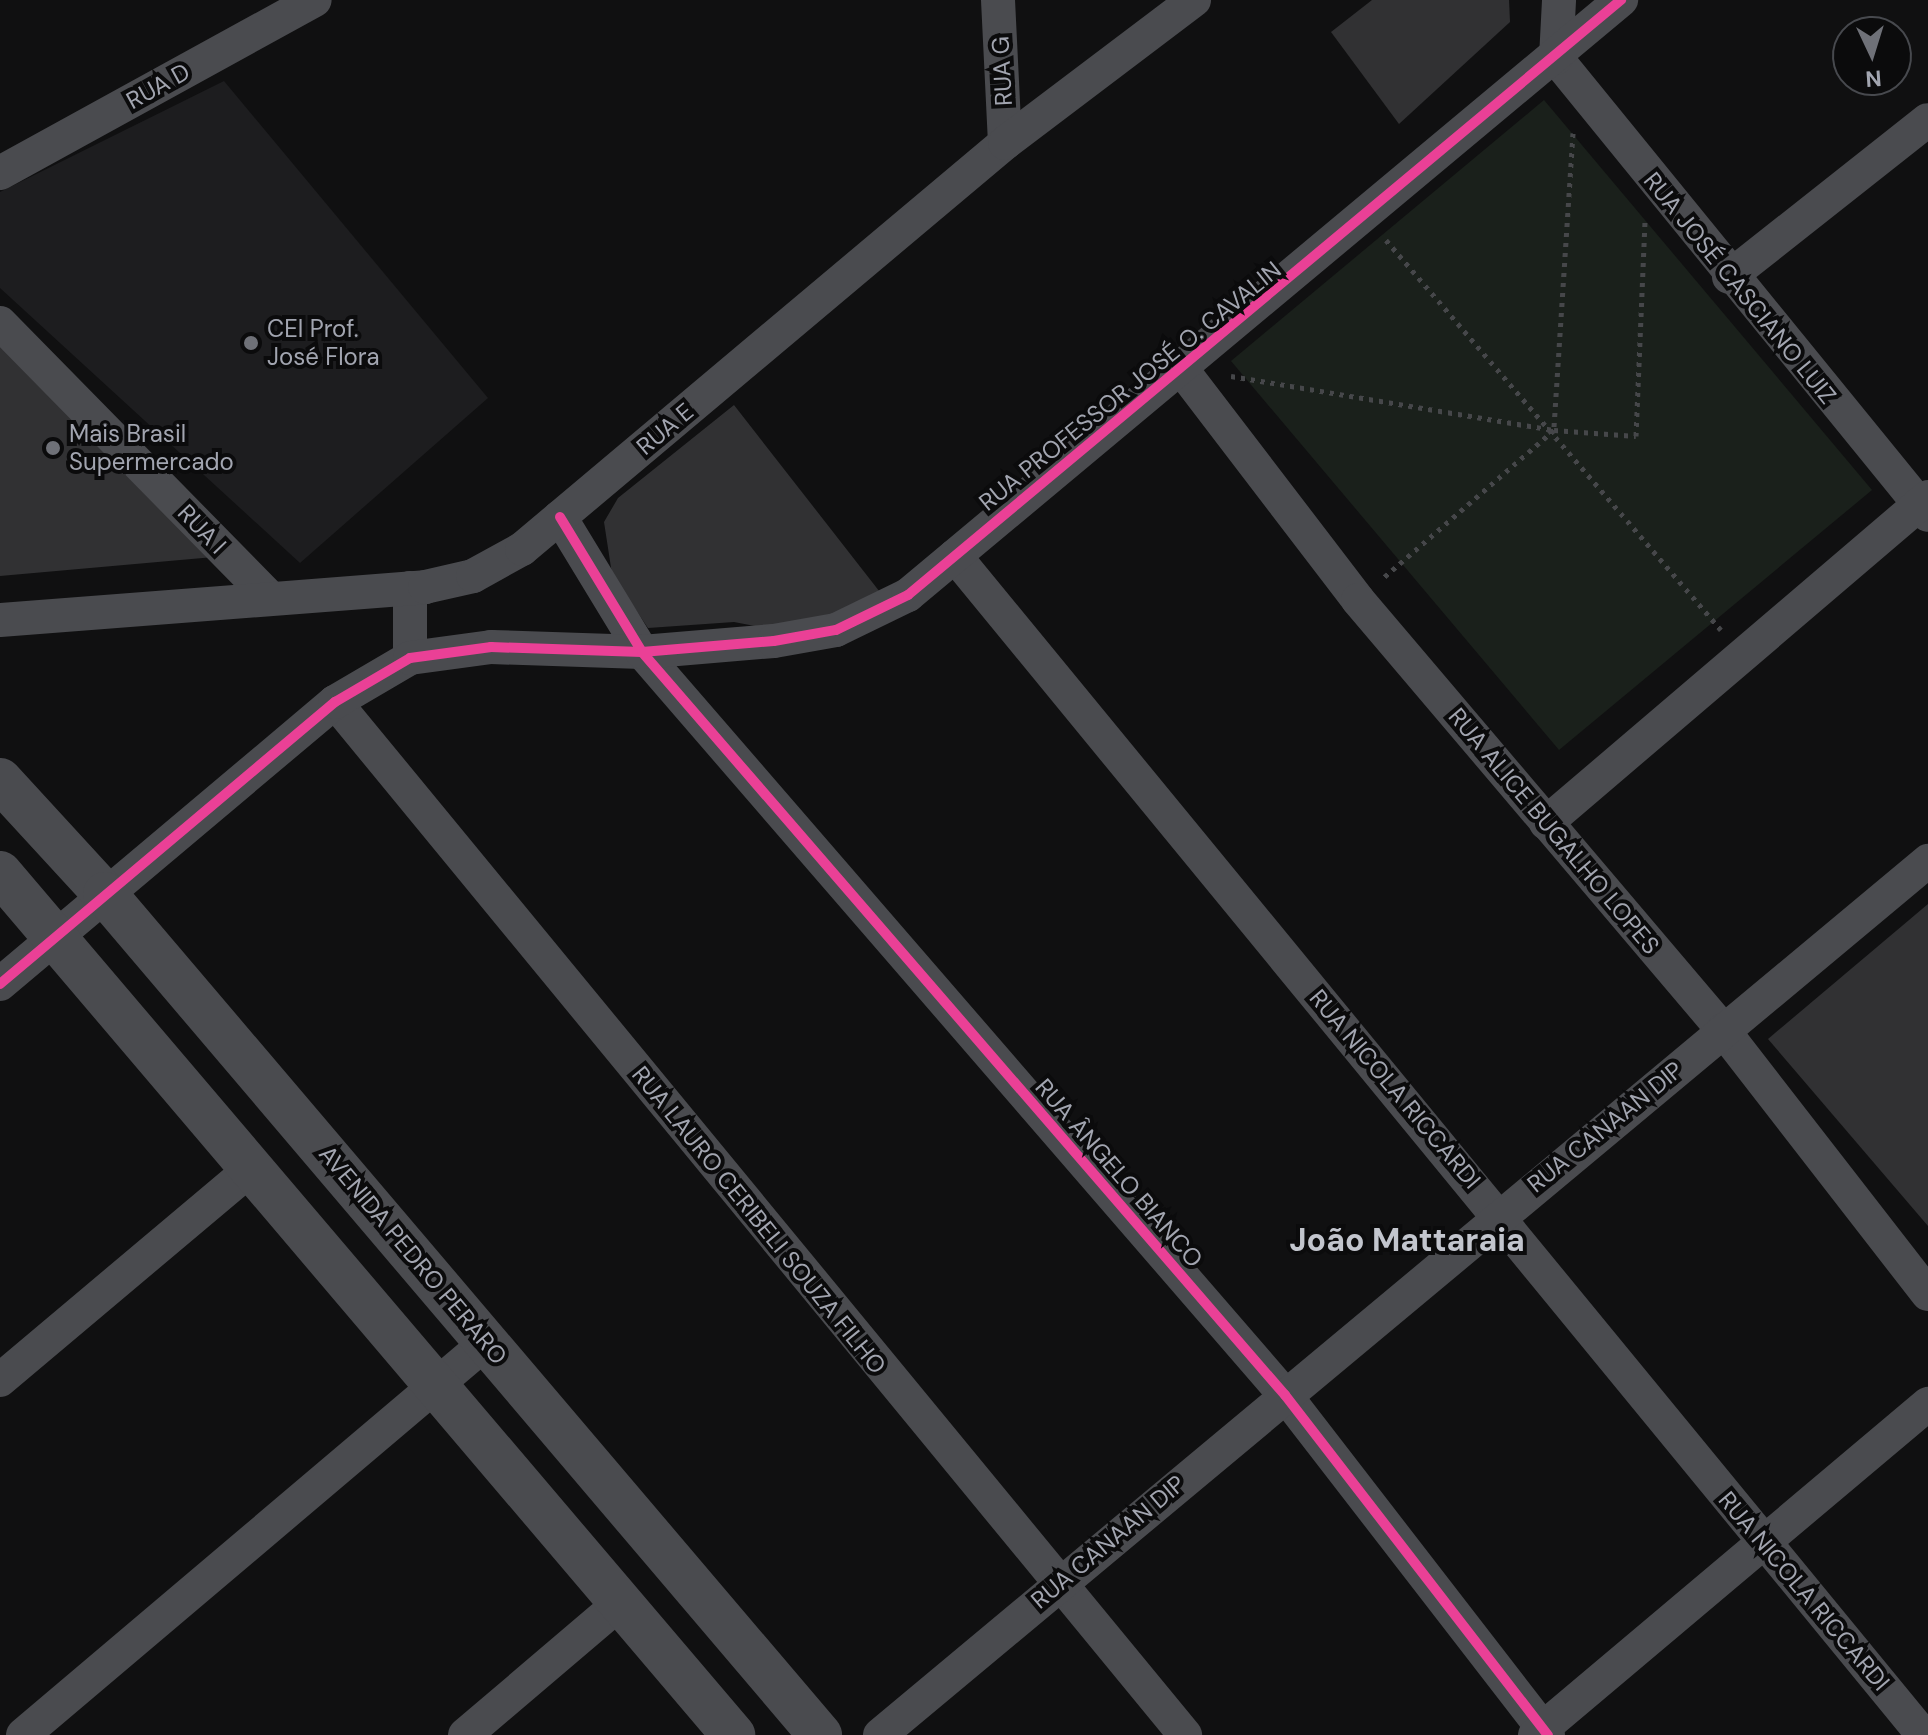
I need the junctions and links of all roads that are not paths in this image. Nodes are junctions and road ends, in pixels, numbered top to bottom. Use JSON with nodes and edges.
{"nodes":[{"id":1,"x":315,"y":0,"type":"edge"},
{"id":2,"x":998,"y":0,"type":"edge"},
{"id":3,"x":1194,"y":0,"type":"edge"},
{"id":4,"x":1559,"y":0,"type":"edge"},
{"id":5,"x":1621,"y":0,"type":"edge"},
{"id":6,"x":1556,"y":58,"type":"junction"},
{"id":7,"x":1928,"y":120,"type":"edge"},
{"id":8,"x":1005,"y":143,"type":"junction"},
{"id":9,"x":0,"y":173,"type":"edge"},
{"id":10,"x":1729,"y":277,"type":"junction"},
{"id":11,"x":0,"y":323,"type":"edge"},
{"id":12,"x":1180,"y":367,"type":"junction"},
{"id":13,"x":1925,"y":505,"type":"edge"},
{"id":14,"x":560,"y":517,"type":"junction"},
{"id":15,"x":955,"y":556,"type":"junction"},
{"id":16,"x":410,"y":588,"type":"junction"},
{"id":17,"x":270,"y":598,"type":"junction"},
{"id":18,"x":0,"y":620,"type":"edge"},
{"id":19,"x":642,"y":652,"type":"junction"},
{"id":20,"x":410,"y":658,"type":"junction"},
{"id":21,"x":335,"y":702,"type":"junction"},
{"id":22,"x":0,"y":780,"type":"edge"},
{"id":23,"x":1546,"y":823,"type":"junction"},
{"id":24,"x":1928,"y":861,"type":"edge"},
{"id":25,"x":0,"y":873,"type":"edge"},
{"id":26,"x":105,"y":894,"type":"junction"},
{"id":27,"x":54,"y":937,"type":"junction"},
{"id":28,"x":0,"y":984,"type":"edge"},
{"id":29,"x":1723,"y":1030,"type":"junction"},
{"id":30,"x":254,"y":1166,"type":"junction"},
{"id":31,"x":1498,"y":1214,"type":"junction"},
{"id":32,"x":1928,"y":1294,"type":"edge"},
{"id":33,"x":487,"y":1342,"type":"junction"},
{"id":34,"x":0,"y":1380,"type":"edge"},
{"id":35,"x":438,"y":1384,"type":"junction"},
{"id":36,"x":1285,"y":1395,"type":"junction"},
{"id":37,"x":1928,"y":1404,"type":"edge"},
{"id":38,"x":1764,"y":1544,"type":"junction"},
{"id":39,"x":1057,"y":1584,"type":"junction"},
{"id":40,"x":620,"y":1603,"type":"junction"},
{"id":41,"x":1542,"y":1733,"type":"edge"},
{"id":42,"x":23,"y":1735,"type":"edge"},
{"id":43,"x":465,"y":1735,"type":"edge"},
{"id":44,"x":733,"y":1735,"type":"edge"},
{"id":45,"x":820,"y":1735,"type":"edge"},
{"id":46,"x":880,"y":1735,"type":"edge"},
{"id":47,"x":1185,"y":1735,"type":"edge"},
{"id":48,"x":1923,"y":1735,"type":"edge"}],
"edges":[{"from":1,"to":9,"type":"street","name":"RUA D"},
{"from":2,"to":8,"type":"street","name":"RUA G"},
{"from":3,"to":8,"type":"street","name":"RUA E"},
{"from":4,"to":6,"type":"street"},
{"from":5,"to":6,"type":"street","name":"RUA PROFESSOR JOSÉ O. CAVALIN"},
{"from":6,"to":10,"type":"street","name":"RUA JOSÉ CASCIANO LUIZ"},
{"from":6,"to":12,"type":"street","name":"RUA PROFESSOR JOSÉ O. CAVALIN"},
{"from":7,"to":10,"type":"street"},
{"from":8,"to":14,"type":"street","name":"RUA E"},
{"from":10,"to":13,"type":"street","name":"RUA JOSÉ CASCIANO LUIZ"},
{"from":11,"to":17,"type":"street","name":"RUA I"},
{"from":12,"to":15,"type":"street","name":"RUA PROFESSOR JOSÉ O. CAVALIN"},
{"from":12,"to":23,"type":"street","name":"RUA ALICE BUGALHO LOPES"},
{"from":13,"to":23,"type":"street"},
{"from":14,"to":16,"type":"street","name":"RUA E"},
{"from":14,"to":19,"type":"street","name":"RUA ÂNGELO BIANCO"},
{"from":15,"to":19,"type":"street","name":"RUA PROFESSOR JOSÉ O. CAVALIN"},
{"from":15,"to":31,"type":"street","name":"RUA NICOLA RICCARDI"},
{"from":16,"to":17,"type":"street","name":"RUA E"},
{"from":16,"to":20,"type":"street"},
{"from":17,"to":18,"type":"street","name":"RUA E"},
{"from":19,"to":20,"type":"street"},
{"from":19,"to":36,"type":"street","name":"RUA ÂNGELO BIANCO"},
{"from":20,"to":21,"type":"street"},
{"from":21,"to":26,"type":"street"},
{"from":21,"to":39,"type":"street","name":"RUA LAURO CERIBELI SOUZA FILHO"},
{"from":22,"to":26,"type":"street","name":"AVENIDA PEDRO PERARO"},
{"from":23,"to":29,"type":"street","name":"RUA ALICE BUGALHO LOPES"},
{"from":24,"to":29,"type":"street","name":"RUA CANAAN DIP"},
{"from":25,"to":27,"type":"street"},
{"from":26,"to":27,"type":"street"},
{"from":26,"to":33,"type":"street","name":"AVENIDA PEDRO PERARO"},
{"from":27,"to":28,"type":"street"},
{"from":27,"to":30,"type":"street"},
{"from":29,"to":31,"type":"street","name":"RUA CANAAN DIP"},
{"from":29,"to":32,"type":"street","name":"RUA ALICE BUGALHO LOPES"},
{"from":30,"to":34,"type":"street"},
{"from":30,"to":35,"type":"street"},
{"from":31,"to":36,"type":"street","name":"RUA CANAAN DIP"},
{"from":31,"to":38,"type":"street","name":"RUA NICOLA RICCARDI"},
{"from":33,"to":35,"type":"street"},
{"from":33,"to":45,"type":"street","name":"AVENIDA PEDRO PERARO"},
{"from":35,"to":40,"type":"street"},
{"from":35,"to":42,"type":"street"},
{"from":36,"to":39,"type":"street","name":"RUA CANAAN DIP"},
{"from":36,"to":41,"type":"street","name":"RUA ÂNGELO BIANCO"},
{"from":37,"to":38,"type":"street"},
{"from":38,"to":41,"type":"street"},
{"from":38,"to":48,"type":"street","name":"RUA NICOLA RICCARDI"},
{"from":39,"to":46,"type":"street","name":"RUA CANAAN DIP"},
{"from":39,"to":47,"type":"street","name":"RUA LAURO CERIBELI SOUZA FILHO"},
{"from":40,"to":43,"type":"street"},
{"from":40,"to":44,"type":"street"}]}
